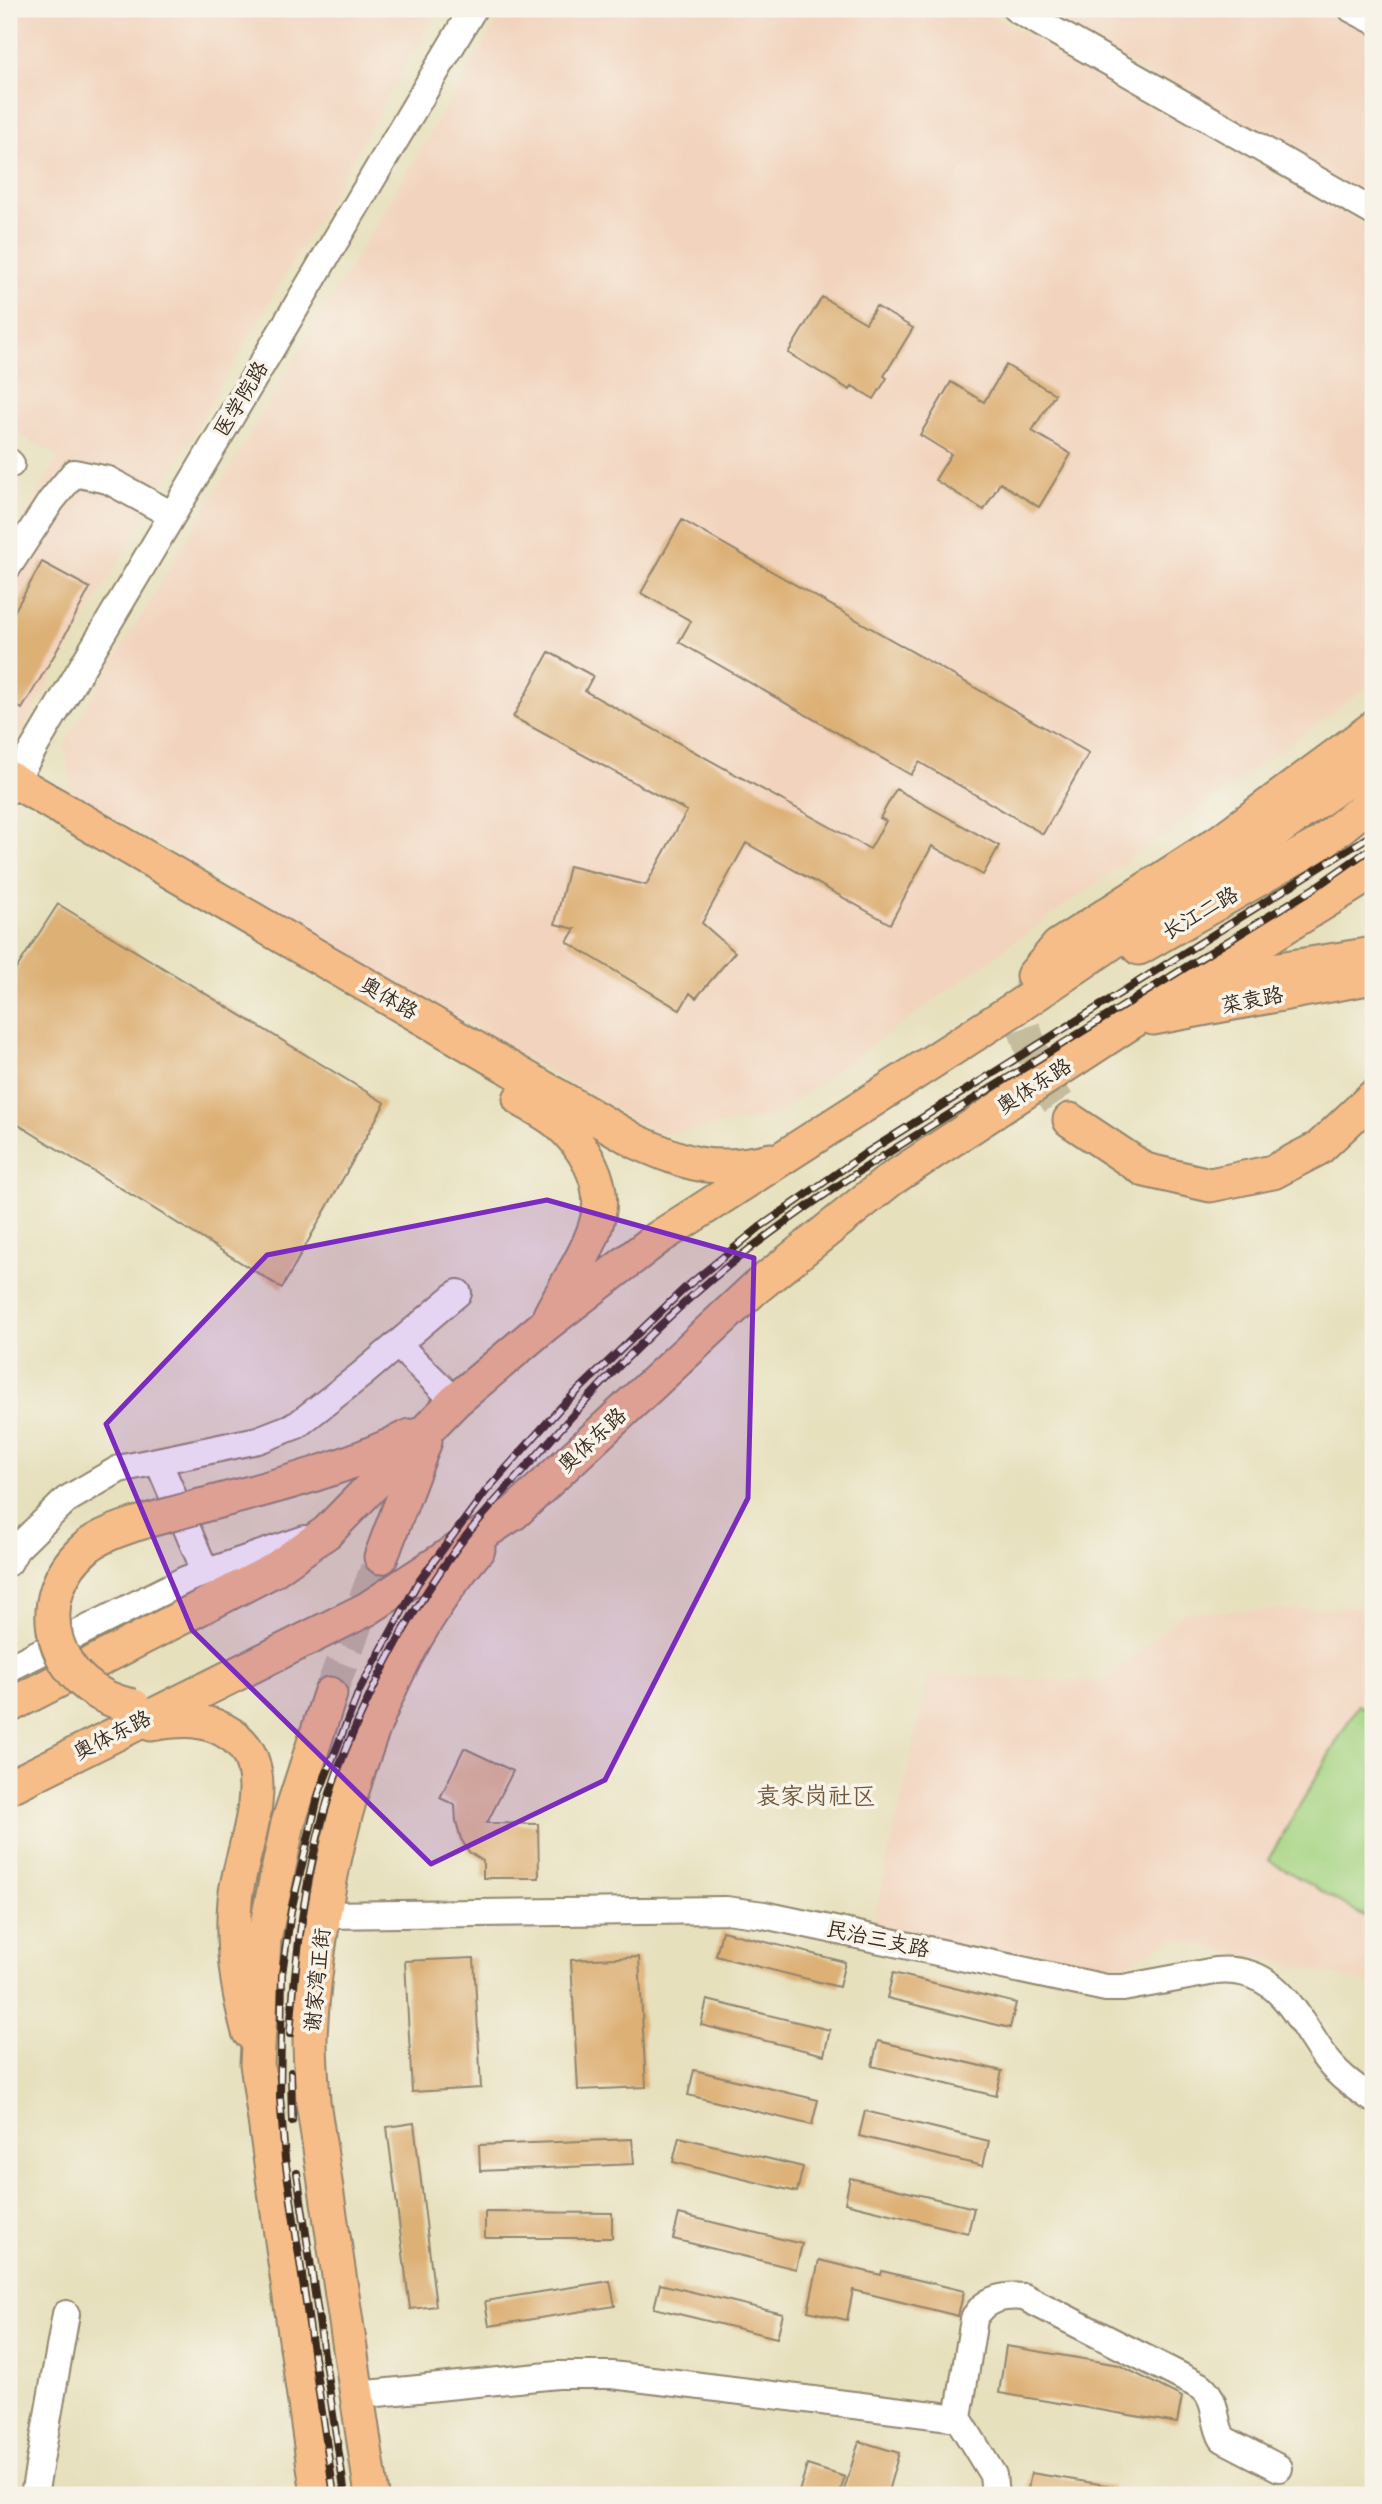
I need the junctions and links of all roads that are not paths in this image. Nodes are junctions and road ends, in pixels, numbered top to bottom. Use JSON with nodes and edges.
{"nodes":[{"id":1,"x":472,"y":9,"type":"edge"},
{"id":2,"x":1016,"y":9,"type":"edge"},
{"id":3,"x":1352,"y":9,"type":"edge"},
{"id":4,"x":1044,"y":16,"type":"edge"},
{"id":5,"x":1373,"y":20,"type":"edge"},
{"id":6,"x":1373,"y":212,"type":"edge"},
{"id":7,"x":172,"y":515,"type":"junction"},
{"id":8,"x":9,"y":565,"type":"edge"},
{"id":9,"x":1373,"y":728,"type":"edge"},
{"id":10,"x":1372,"y":762,"type":"edge"},
{"id":11,"x":10,"y":788,"type":"edge"},
{"id":12,"x":1373,"y":801,"type":"edge"},
{"id":13,"x":1373,"y":872,"type":"edge"},
{"id":14,"x":1373,"y":954,"type":"edge"},
{"id":15,"x":1033,"y":976,"type":"tunnel mouth"},
{"id":16,"x":1373,"y":977,"type":"edge"},
{"id":17,"x":1200,"y":982,"type":"junction"},
{"id":18,"x":1017,"y":1007,"type":"junction"},
{"id":19,"x":1130,"y":1023,"type":"junction"},
{"id":20,"x":1373,"y":1097,"type":"edge"},
{"id":21,"x":1070,"y":1120,"type":"tunnel mouth"},
{"id":22,"x":783,"y":1157,"type":"junction"},
{"id":23,"x":458,"y":1293,"type":"dead end"},
{"id":24,"x":545,"y":1325,"type":"junction"},
{"id":25,"x":397,"y":1344,"type":"junction"},
{"id":26,"x":455,"y":1401,"type":"junction"},
{"id":27,"x":431,"y":1425,"type":"junction"},
{"id":28,"x":158,"y":1461,"type":"junction"},
{"id":29,"x":514,"y":1513,"type":"junction"},
{"id":30,"x":327,"y":1532,"type":"junction"},
{"id":31,"x":381,"y":1557,"type":"tunnel mouth"},
{"id":32,"x":9,"y":1562,"type":"edge"},
{"id":33,"x":206,"y":1573,"type":"junction"},
{"id":34,"x":9,"y":1668,"type":"edge"},
{"id":35,"x":330,"y":1695,"type":"tunnel mouth"},
{"id":36,"x":9,"y":1706,"type":"edge"},
{"id":37,"x":131,"y":1717,"type":"junction"},
{"id":38,"x":9,"y":1787,"type":"edge"},
{"id":39,"x":323,"y":1916,"type":"junction"},
{"id":40,"x":257,"y":2064,"type":"junction"},
{"id":41,"x":1373,"y":2099,"type":"edge"},
{"id":42,"x":66,"y":2314,"type":"dead end"},
{"id":43,"x":358,"y":2395,"type":"junction"},
{"id":44,"x":958,"y":2418,"type":"junction"},
{"id":45,"x":1279,"y":2468,"type":"dead end"},
{"id":46,"x":34,"y":2495,"type":"edge"},
{"id":47,"x":318,"y":2495,"type":"edge"},
{"id":48,"x":372,"y":2495,"type":"edge"},
{"id":49,"x":995,"y":2495,"type":"edge"}],
"edges":[{"from":1,"to":7,"type":"street","name":"医学院路"},
{"from":2,"to":4,"type":"street"},
{"from":3,"to":5,"type":"street"},
{"from":4,"to":6,"type":"street"},
{"from":7,"to":8,"type":"street"},
{"from":7,"to":11,"type":"street","name":"医学院路"},
{"from":9,"to":15,"type":"main road"},
{"from":10,"to":18,"type":"main road"},
{"from":11,"to":22,"type":"main road","name":"奥体路"},
{"from":11,"to":24,"type":"main road","name":"奥体路"},
{"from":12,"to":18,"type":"main road","name":"长江二路"},
{"from":13,"to":17,"type":"main road"},
{"from":14,"to":17,"type":"main road"},
{"from":16,"to":19,"type":"main road","name":"菜袁路"},
{"from":17,"to":19,"type":"main road"},
{"from":18,"to":22,"type":"main road"},
{"from":19,"to":29,"type":"main road","name":"奥体东路"},
{"from":20,"to":21,"type":"main road"},
{"from":22,"to":24,"type":"main road"},
{"from":23,"to":25,"type":"street"},
{"from":24,"to":26,"type":"main road"},
{"from":25,"to":26,"type":"street"},
{"from":25,"to":28,"type":"street"},
{"from":26,"to":27,"type":"main road"},
{"from":27,"to":30,"type":"main road"},
{"from":27,"to":31,"type":"main road"},
{"from":27,"to":37,"type":"main road","bridge":true},
{"from":28,"to":32,"type":"street"},
{"from":28,"to":33,"type":"street"},
{"from":29,"to":37,"type":"main road","name":"奥体东路"},
{"from":29,"to":39,"type":"main road","name":"谢家湾正街"},
{"from":30,"to":33,"type":"street"},
{"from":30,"to":36,"type":"main road"},
{"from":33,"to":34,"type":"street"},
{"from":35,"to":40,"type":"main road"},
{"from":37,"to":38,"type":"main road","name":"奥体东路"},
{"from":37,"to":40,"type":"main road"},
{"from":39,"to":41,"type":"street","name":"民治三支路"},
{"from":39,"to":43,"type":"main road","name":"谢家湾正街"},
{"from":40,"to":47,"type":"main road"},
{"from":42,"to":46,"type":"street"},
{"from":43,"to":44,"type":"street"},
{"from":43,"to":48,"type":"main road","name":"谢家湾正街"},
{"from":44,"to":45,"type":"street"},
{"from":44,"to":49,"type":"street"}]}
